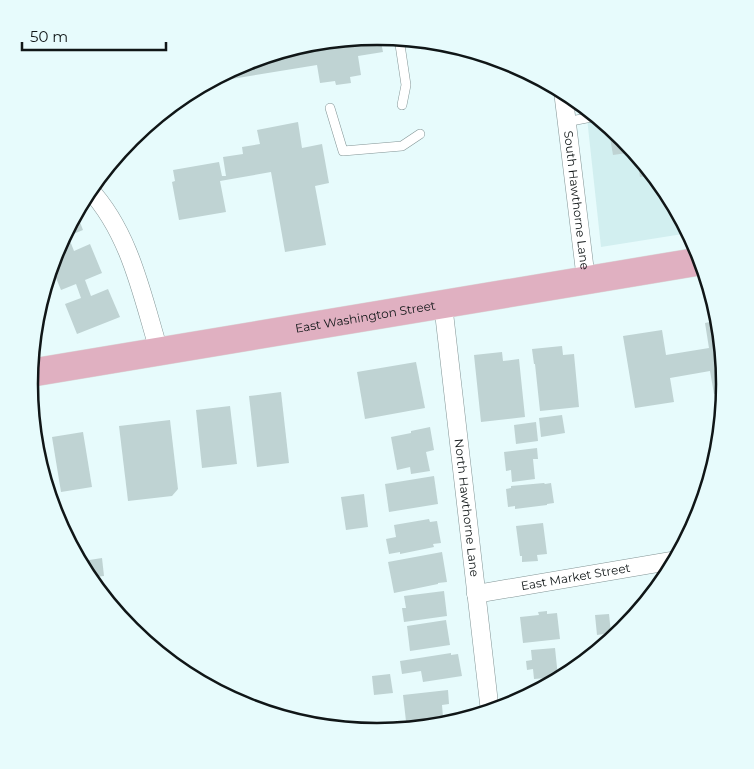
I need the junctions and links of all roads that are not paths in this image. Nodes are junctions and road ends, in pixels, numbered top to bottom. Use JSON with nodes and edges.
{"nodes":[{"id":1,"x":400,"y":46,"type":"edge"},
{"id":2,"x":564,"y":101,"type":"edge"},
{"id":3,"x":402,"y":105,"type":"dead end"},
{"id":4,"x":330,"y":108,"type":"dead end"},
{"id":5,"x":587,"y":118,"type":"edge"},
{"id":6,"x":566,"y":122,"type":"junction"},
{"id":7,"x":420,"y":134,"type":"dead end"},
{"id":8,"x":95,"y":195,"type":"edge"},
{"id":9,"x":694,"y":262,"type":"edge"},
{"id":10,"x":586,"y":280,"type":"junction"},
{"id":11,"x":443,"y":304,"type":"junction"},
{"id":12,"x":160,"y":351,"type":"junction"},
{"id":13,"x":38,"y":371,"type":"edge"},
{"id":14,"x":666,"y":562,"type":"edge"},
{"id":15,"x":476,"y":594,"type":"junction"},
{"id":16,"x":489,"y":705,"type":"edge"}],
"edges":[{"from":1,"to":3,"type":"lane"},
{"from":2,"to":6,"type":"street","name":"South Hawthorne Lane"},
{"from":4,"to":7,"type":"lane"},
{"from":5,"to":6,"type":"lane"},
{"from":6,"to":10,"type":"street","name":"South Hawthorne Lane"},
{"from":8,"to":12,"type":"street"},
{"from":9,"to":10,"type":"main road","name":"East Washington Street"},
{"from":10,"to":11,"type":"main road","name":"East Washington Street"},
{"from":11,"to":12,"type":"main road","name":"East Washington Street"},
{"from":11,"to":15,"type":"street","name":"North Hawthorne Lane"},
{"from":12,"to":13,"type":"main road","name":"East Washington Street"},
{"from":14,"to":15,"type":"street","name":"East Market Street"},
{"from":15,"to":16,"type":"street","name":"North Hawthorne Lane"}]}
